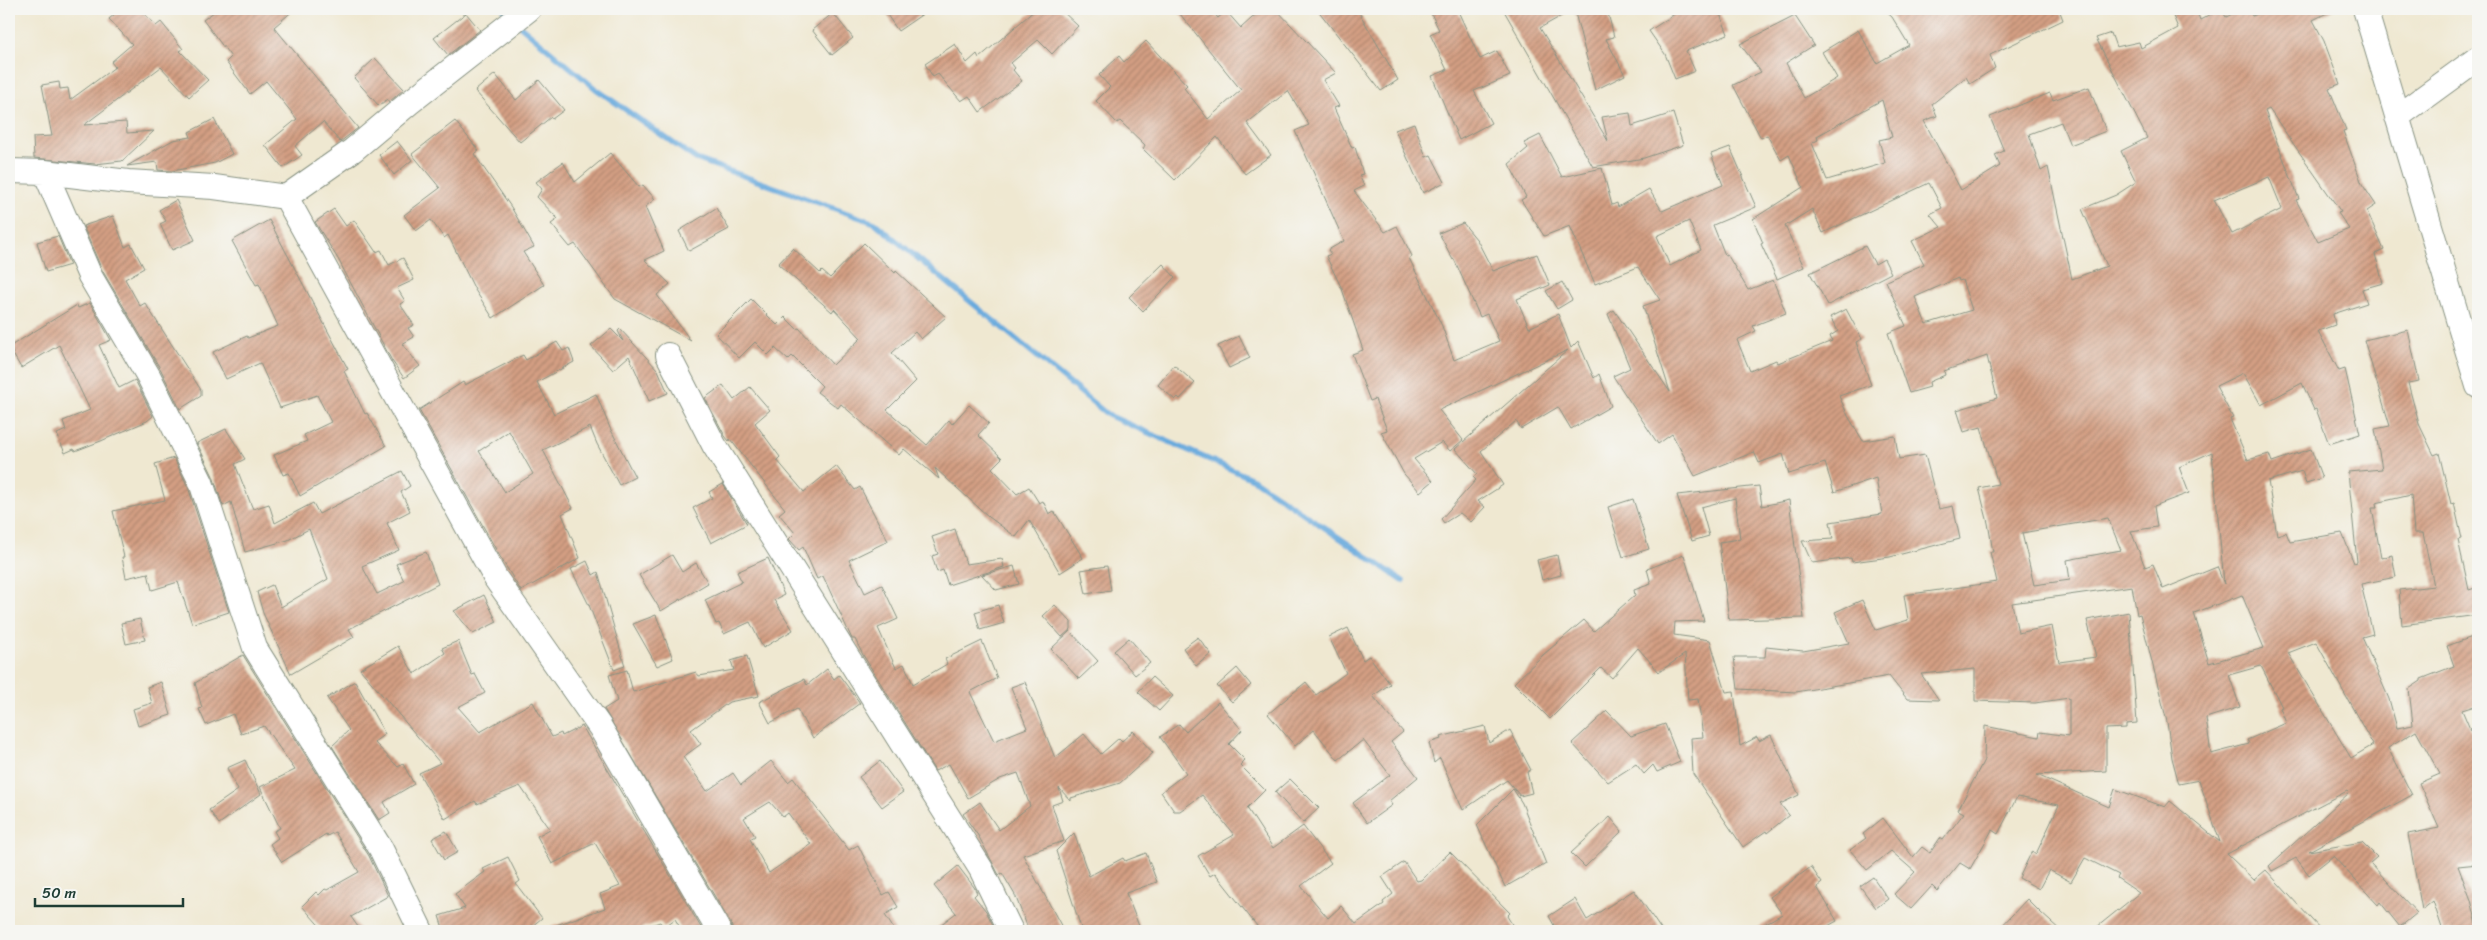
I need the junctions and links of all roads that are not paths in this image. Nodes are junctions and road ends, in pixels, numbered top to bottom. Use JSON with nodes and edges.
{"nodes":[{"id":1,"x":529,"y":9,"type":"edge"},
{"id":2,"x":2365,"y":9,"type":"edge"},
{"id":3,"x":2478,"y":58,"type":"edge"},
{"id":4,"x":2398,"y":118,"type":"junction"},
{"id":5,"x":9,"y":171,"type":"edge"},
{"id":6,"x":45,"y":172,"type":"junction"},
{"id":7,"x":286,"y":197,"type":"junction"},
{"id":8,"x":668,"y":355,"type":"dead end"},
{"id":9,"x":2478,"y":386,"type":"edge"},
{"id":10,"x":421,"y":931,"type":"edge"},
{"id":11,"x":719,"y":931,"type":"edge"},
{"id":12,"x":1011,"y":931,"type":"edge"}],
"edges":[{"from":1,"to":7,"type":"street"},
{"from":2,"to":4,"type":"street"},
{"from":3,"to":4,"type":"street"},
{"from":4,"to":9,"type":"street"},
{"from":5,"to":6,"type":"street"},
{"from":6,"to":7,"type":"street"},
{"from":6,"to":10,"type":"street"},
{"from":7,"to":11,"type":"street"},
{"from":8,"to":12,"type":"street"}]}
